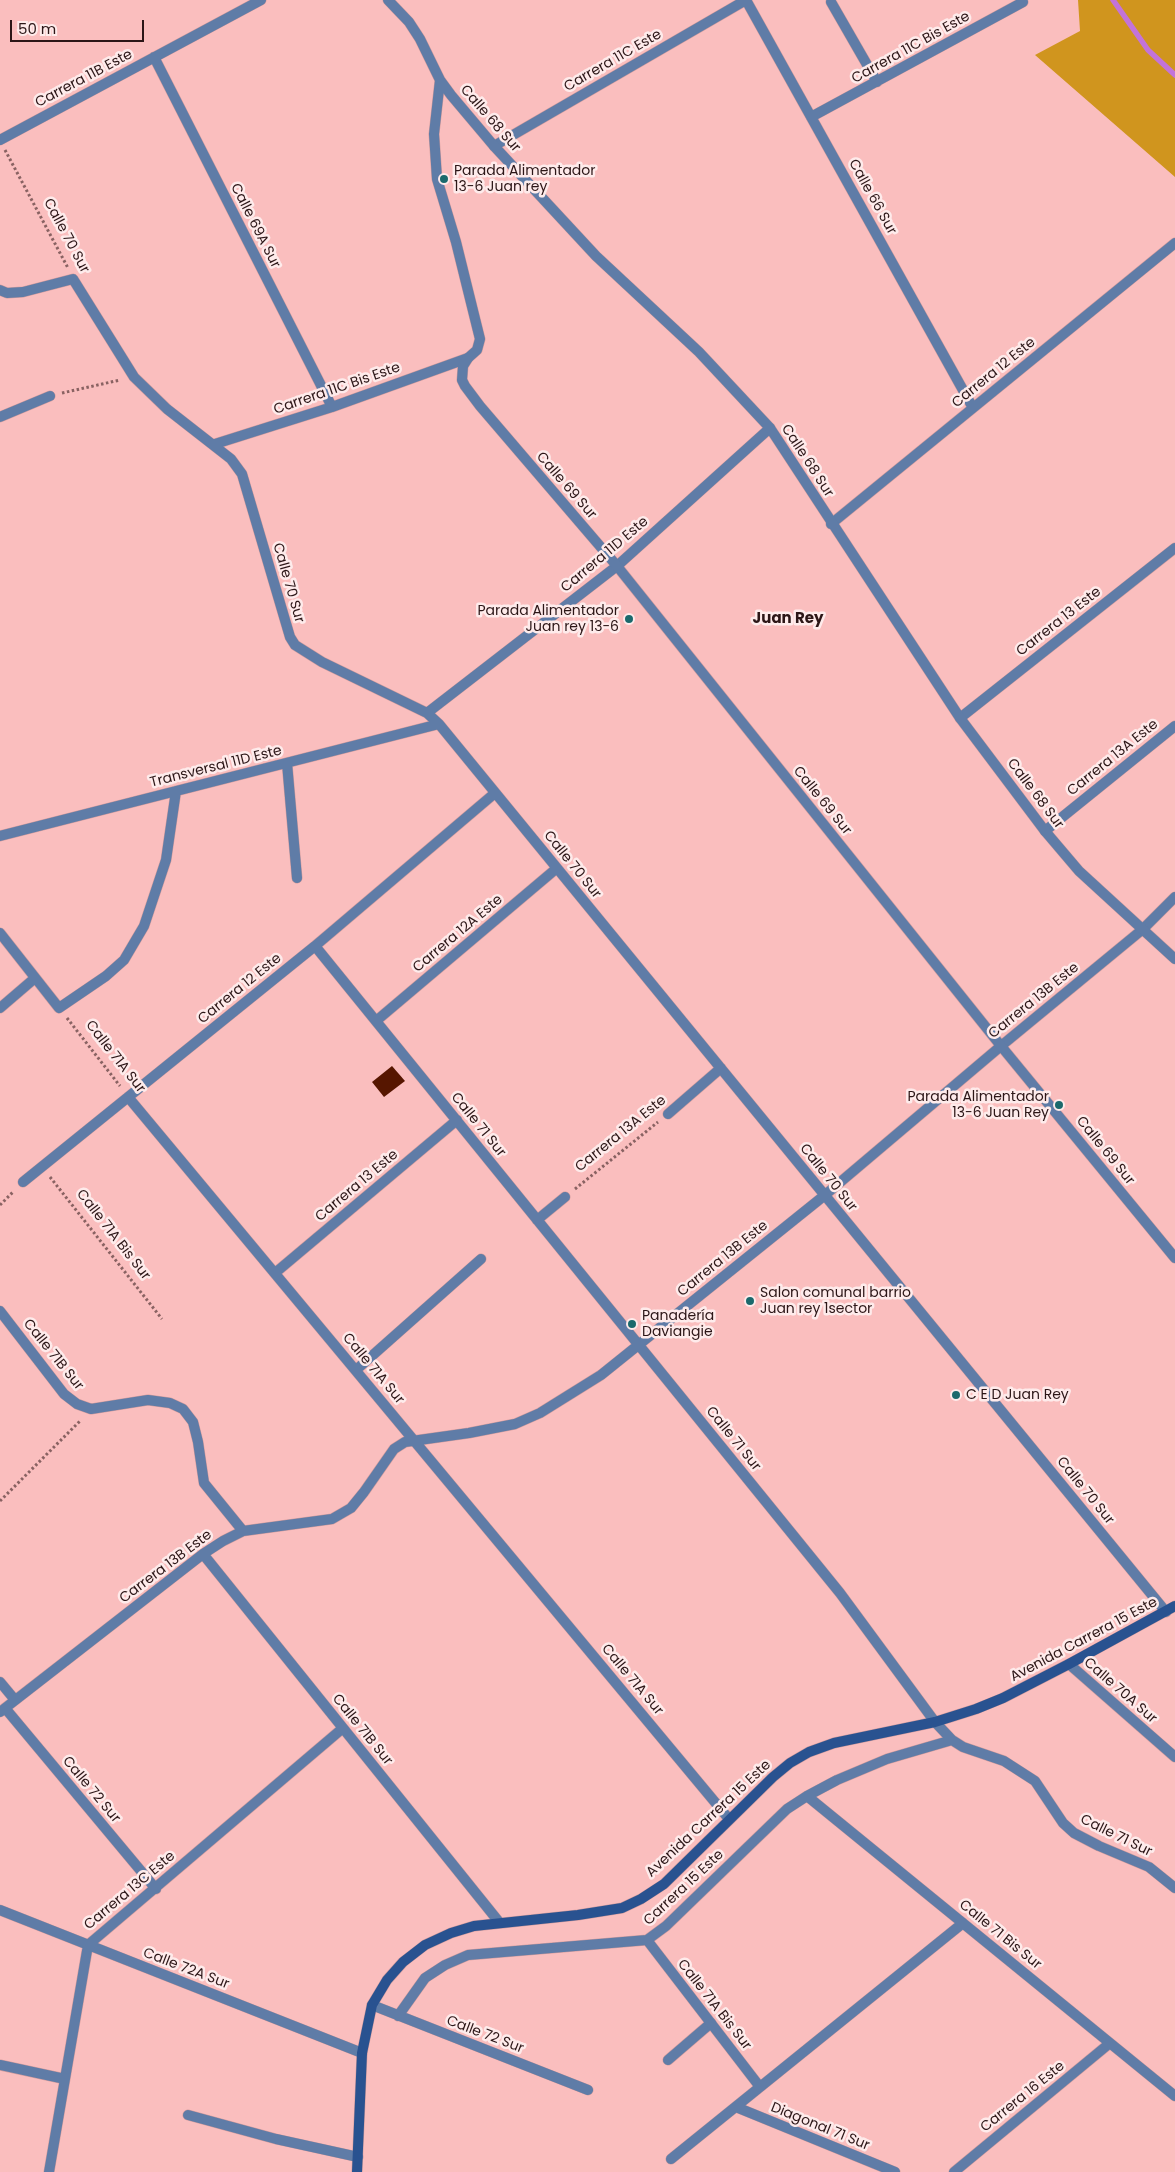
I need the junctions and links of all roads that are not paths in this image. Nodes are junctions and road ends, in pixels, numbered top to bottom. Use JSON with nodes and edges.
{"nodes":[{"id":1,"x":261,"y":0,"type":"edge"},
{"id":2,"x":388,"y":0,"type":"edge"},
{"id":3,"x":746,"y":0,"type":"edge"},
{"id":4,"x":1022,"y":1,"type":"edge"},
{"id":5,"x":831,"y":2,"type":"dead end"},
{"id":6,"x":154,"y":57,"type":"junction"},
{"id":7,"x":440,"y":80,"type":"junction"},
{"id":8,"x":877,"y":82,"type":"junction"},
{"id":9,"x":811,"y":117,"type":"junction"},
{"id":10,"x":2,"y":145,"type":"edge"},
{"id":11,"x":494,"y":146,"type":"junction"},
{"id":12,"x":1175,"y":243,"type":"edge"},
{"id":13,"x":0,"y":290,"type":"edge"},
{"id":14,"x":468,"y":358,"type":"junction"},
{"id":15,"x":50,"y":396,"type":"road end"},
{"id":16,"x":332,"y":407,"type":"junction"},
{"id":17,"x":973,"y":408,"type":"junction"},
{"id":18,"x":0,"y":417,"type":"edge"},
{"id":19,"x":770,"y":428,"type":"junction"},
{"id":20,"x":215,"y":444,"type":"junction"},
{"id":21,"x":831,"y":524,"type":"junction"},
{"id":22,"x":1175,"y":548,"type":"edge"},
{"id":23,"x":617,"y":566,"type":"junction"},
{"id":24,"x":427,"y":713,"type":"junction"},
{"id":25,"x":960,"y":718,"type":"junction"},
{"id":26,"x":439,"y":724,"type":"junction"},
{"id":27,"x":1175,"y":726,"type":"edge"},
{"id":28,"x":287,"y":763,"type":"junction"},
{"id":29,"x":176,"y":791,"type":"junction"},
{"id":30,"x":495,"y":793,"type":"junction"},
{"id":31,"x":1045,"y":831,"type":"junction"},
{"id":32,"x":0,"y":836,"type":"edge"},
{"id":33,"x":557,"y":868,"type":"junction"},
{"id":34,"x":297,"y":878,"type":"dead end"},
{"id":35,"x":1175,"y":897,"type":"edge"},
{"id":36,"x":1143,"y":929,"type":"junction"},
{"id":37,"x":0,"y":933,"type":"edge"},
{"id":38,"x":315,"y":946,"type":"junction"},
{"id":39,"x":1175,"y":959,"type":"edge"},
{"id":40,"x":35,"y":978,"type":"junction"},
{"id":41,"x":0,"y":1008,"type":"edge"},
{"id":42,"x":376,"y":1022,"type":"junction"},
{"id":43,"x":1001,"y":1046,"type":"junction"},
{"id":44,"x":720,"y":1068,"type":"junction"},
{"id":45,"x":128,"y":1097,"type":"junction"},
{"id":46,"x":668,"y":1114,"type":"road end"},
{"id":47,"x":457,"y":1120,"type":"junction"},
{"id":48,"x":23,"y":1182,"type":"road end"},
{"id":49,"x":825,"y":1195,"type":"junction"},
{"id":50,"x":565,"y":1197,"type":"road end"},
{"id":51,"x":538,"y":1220,"type":"junction"},
{"id":52,"x":1175,"y":1258,"type":"edge"},
{"id":53,"x":481,"y":1259,"type":"dead end"},
{"id":54,"x":275,"y":1273,"type":"junction"},
{"id":55,"x":0,"y":1310,"type":"edge"},
{"id":56,"x":638,"y":1344,"type":"junction"},
{"id":57,"x":356,"y":1370,"type":"junction"},
{"id":58,"x":413,"y":1439,"type":"junction"},
{"id":59,"x":243,"y":1531,"type":"junction"},
{"id":60,"x":203,"y":1554,"type":"junction"},
{"id":61,"x":1171,"y":1609,"type":"edge"},
{"id":62,"x":1069,"y":1664,"type":"junction"},
{"id":63,"x":0,"y":1682,"type":"edge"},
{"id":64,"x":15,"y":1700,"type":"junction"},
{"id":65,"x":2,"y":1710,"type":"edge"},
{"id":66,"x":935,"y":1722,"type":"junction"},
{"id":67,"x":343,"y":1728,"type":"junction"},
{"id":68,"x":952,"y":1740,"type":"junction"},
{"id":69,"x":1175,"y":1757,"type":"edge"},
{"id":70,"x":807,"y":1796,"type":"junction"},
{"id":71,"x":729,"y":1819,"type":"junction"},
{"id":72,"x":1175,"y":1888,"type":"edge"},
{"id":73,"x":156,"y":1889,"type":"junction"},
{"id":74,"x":0,"y":1910,"type":"edge"},
{"id":75,"x":499,"y":1922,"type":"junction"},
{"id":76,"x":963,"y":1923,"type":"junction"},
{"id":77,"x":647,"y":1940,"type":"junction"},
{"id":78,"x":88,"y":1945,"type":"junction"},
{"id":79,"x":372,"y":2006,"type":"junction"},
{"id":80,"x":398,"y":2016,"type":"junction"},
{"id":81,"x":711,"y":2023,"type":"junction"},
{"id":82,"x":1110,"y":2043,"type":"junction"},
{"id":83,"x":362,"y":2053,"type":"junction"},
{"id":84,"x":668,"y":2060,"type":"dead end"},
{"id":85,"x":0,"y":2066,"type":"edge"},
{"id":86,"x":64,"y":2079,"type":"junction"},
{"id":87,"x":760,"y":2087,"type":"junction"},
{"id":88,"x":588,"y":2090,"type":"dead end"},
{"id":89,"x":1175,"y":2096,"type":"edge"},
{"id":90,"x":736,"y":2107,"type":"junction"},
{"id":91,"x":188,"y":2115,"type":"dead end"},
{"id":92,"x":358,"y":2157,"type":"junction"},
{"id":93,"x":671,"y":2159,"type":"dead end"},
{"id":94,"x":49,"y":2172,"type":"edge"},
{"id":95,"x":357,"y":2172,"type":"edge"},
{"id":96,"x":895,"y":2172,"type":"edge"},
{"id":97,"x":954,"y":2172,"type":"edge"}],
"edges":[{"from":1,"to":6,"type":"street","name":"Carrera 11B Este"},
{"from":2,"to":7,"type":"street","name":"Calle 68 Sur"},
{"from":3,"to":9,"type":"street","name":"Calle 66 Sur"},
{"from":3,"to":11,"type":"street","name":"Carrera 11C Este"},
{"from":4,"to":8,"type":"street","name":"Carrera 11C Bis Este"},
{"from":5,"to":8,"type":"street"},
{"from":6,"to":10,"type":"street","name":"Carrera 11B Este"},
{"from":6,"to":16,"type":"street","name":"Calle 69A Sur"},
{"from":7,"to":11,"type":"street","name":"Calle 68 Sur"},
{"from":7,"to":14,"type":"street","name":"Calle 69 Sur"},
{"from":8,"to":9,"type":"street","name":"Carrera 11C Bis Este"},
{"from":9,"to":17,"type":"street","name":"Calle 66 Sur"},
{"from":11,"to":19,"type":"street","name":"Calle 68 Sur"},
{"from":12,"to":17,"type":"street","name":"Carrera 12 Este"},
{"from":13,"to":20,"type":"street","name":"Calle 70 Sur"},
{"from":14,"to":16,"type":"street","name":"Carrera 11C Bis Este"},
{"from":14,"to":23,"type":"street","name":"Calle 69 Sur"},
{"from":15,"to":18,"type":"street"},
{"from":16,"to":20,"type":"street","name":"Carrera 11C Bis Este"},
{"from":17,"to":21,"type":"street","name":"Carrera 12 Este"},
{"from":19,"to":21,"type":"street","name":"Calle 68 Sur"},
{"from":19,"to":23,"type":"street","name":"Carrera 11D Este"},
{"from":20,"to":24,"type":"street","name":"Calle 70 Sur"},
{"from":21,"to":25,"type":"street","name":"Calle 68 Sur"},
{"from":22,"to":25,"type":"street","name":"Carrera 13 Este"},
{"from":23,"to":24,"type":"street","name":"Carrera 11D Este"},
{"from":23,"to":43,"type":"street","name":"Calle 69 Sur"},
{"from":24,"to":26,"type":"street","name":"Calle 70 Sur"},
{"from":25,"to":31,"type":"street","name":"Calle 68 Sur"},
{"from":26,"to":28,"type":"street","name":"Transversal 11D Este"},
{"from":26,"to":30,"type":"street","name":"Calle 70 Sur"},
{"from":27,"to":31,"type":"street","name":"Carrera 13A Este"},
{"from":28,"to":29,"type":"street","name":"Transversal 11D Este"},
{"from":28,"to":34,"type":"street"},
{"from":29,"to":32,"type":"street","name":"Transversal 11D Este"},
{"from":29,"to":40,"type":"street"},
{"from":30,"to":33,"type":"street","name":"Calle 70 Sur"},
{"from":30,"to":38,"type":"street","name":"Carrera 12 Este"},
{"from":31,"to":36,"type":"street","name":"Calle 68 Sur"},
{"from":33,"to":42,"type":"street","name":"Carrera 12A Este"},
{"from":33,"to":44,"type":"street","name":"Calle 70 Sur"},
{"from":35,"to":36,"type":"street","name":"Carrera 13B Este"},
{"from":36,"to":39,"type":"street","name":"Calle 68 Sur"},
{"from":36,"to":43,"type":"street","name":"Carrera 13B Este"},
{"from":37,"to":40,"type":"street"},
{"from":38,"to":42,"type":"street","name":"Calle 71 Sur"},
{"from":38,"to":45,"type":"street","name":"Carrera 12 Este"},
{"from":40,"to":41,"type":"street"},
{"from":42,"to":47,"type":"street","name":"Calle 71 Sur"},
{"from":43,"to":49,"type":"street","name":"Carrera 13B Este"},
{"from":43,"to":52,"type":"street","name":"Calle 69 Sur"},
{"from":44,"to":46,"type":"street","name":"Carrera 13A Este"},
{"from":44,"to":49,"type":"street","name":"Calle 70 Sur"},
{"from":45,"to":48,"type":"street","name":"Carrera 12 Este"},
{"from":45,"to":54,"type":"street","name":"Calle 71A Sur"},
{"from":47,"to":51,"type":"street","name":"Calle 71 Sur"},
{"from":47,"to":54,"type":"street","name":"Carrera 13 Este"},
{"from":49,"to":56,"type":"street","name":"Carrera 13B Este"},
{"from":49,"to":61,"type":"street","name":"Calle 70 Sur"},
{"from":50,"to":51,"type":"street"},
{"from":51,"to":56,"type":"street","name":"Calle 71 Sur"},
{"from":53,"to":57,"type":"street"},
{"from":54,"to":57,"type":"street","name":"Calle 71A Sur"},
{"from":55,"to":59,"type":"street","name":"Calle 71B Sur"},
{"from":56,"to":58,"type":"street","name":"Carrera 13B Este"},
{"from":56,"to":66,"type":"street","name":"Calle 71 Sur"},
{"from":57,"to":58,"type":"street","name":"Calle 71A Sur"},
{"from":58,"to":59,"type":"street","name":"Carrera 13B Este"},
{"from":58,"to":71,"type":"street","name":"Calle 71A Sur"},
{"from":59,"to":60,"type":"street","name":"Carrera 13B Este"},
{"from":60,"to":64,"type":"street","name":"Carrera 13B Este"},
{"from":60,"to":67,"type":"street","name":"Calle 71B Sur"},
{"from":61,"to":62,"type":"main road","name":"Avenida Carrera 15 Este"},
{"from":62,"to":66,"type":"main road","name":"Avenida Carrera 15 Este"},
{"from":62,"to":69,"type":"street","name":"Calle 70A Sur"},
{"from":63,"to":64,"type":"street"},
{"from":64,"to":65,"type":"street","name":"Carrera 13B Este"},
{"from":65,"to":73,"type":"street","name":"Calle 72 Sur"},
{"from":66,"to":68,"type":"street","name":"Calle 71 Sur"},
{"from":66,"to":71,"type":"main road","name":"Avenida Carrera 15 Este"},
{"from":67,"to":73,"type":"street","name":"Carrera 13C Este"},
{"from":67,"to":75,"type":"street","name":"Calle 71B Sur"},
{"from":68,"to":70,"type":"street","name":"Carrera 15 Este"},
{"from":68,"to":72,"type":"street","name":"Calle 71 Sur"},
{"from":70,"to":76,"type":"street","name":"Calle 71 Bis Sur"},
{"from":70,"to":77,"type":"street","name":"Carrera 15 Este"},
{"from":71,"to":75,"type":"main road","name":"Avenida Carrera 15 Este"},
{"from":73,"to":78,"type":"street","name":"Carrera 13C Este"},
{"from":74,"to":78,"type":"street","name":"Calle 72A Sur"},
{"from":75,"to":79,"type":"main road","name":"Avenida Carrera 15 Este"},
{"from":76,"to":82,"type":"street","name":"Calle 71 Bis Sur"},
{"from":76,"to":87,"type":"street"},
{"from":77,"to":80,"type":"street","name":"Carrera 15 Este"},
{"from":77,"to":81,"type":"street","name":"Calle 71A Bis Sur"},
{"from":78,"to":83,"type":"street","name":"Calle 72A Sur"},
{"from":78,"to":86,"type":"street","name":"Carrera 13C Este"},
{"from":79,"to":80,"type":"street","name":"Calle 72 Sur"},
{"from":79,"to":83,"type":"main road","name":"Avenida Carrera 15 Este"},
{"from":80,"to":88,"type":"street","name":"Calle 72 Sur"},
{"from":81,"to":84,"type":"street"},
{"from":81,"to":87,"type":"street","name":"Calle 71A Bis Sur"},
{"from":82,"to":89,"type":"street","name":"Calle 71 Bis Sur"},
{"from":82,"to":97,"type":"street","name":"Carrera 16 Este"},
{"from":83,"to":92,"type":"main road","name":"Avenida Carrera 15 Este"},
{"from":85,"to":86,"type":"street"},
{"from":86,"to":94,"type":"street","name":"Carrera 13C Este"},
{"from":87,"to":90,"type":"street"},
{"from":90,"to":93,"type":"street"},
{"from":90,"to":96,"type":"street","name":"Diagonal 71 Sur"},
{"from":91,"to":92,"type":"street"},
{"from":92,"to":95,"type":"main road","name":"Avenida Carrera 15 Este"}]}
